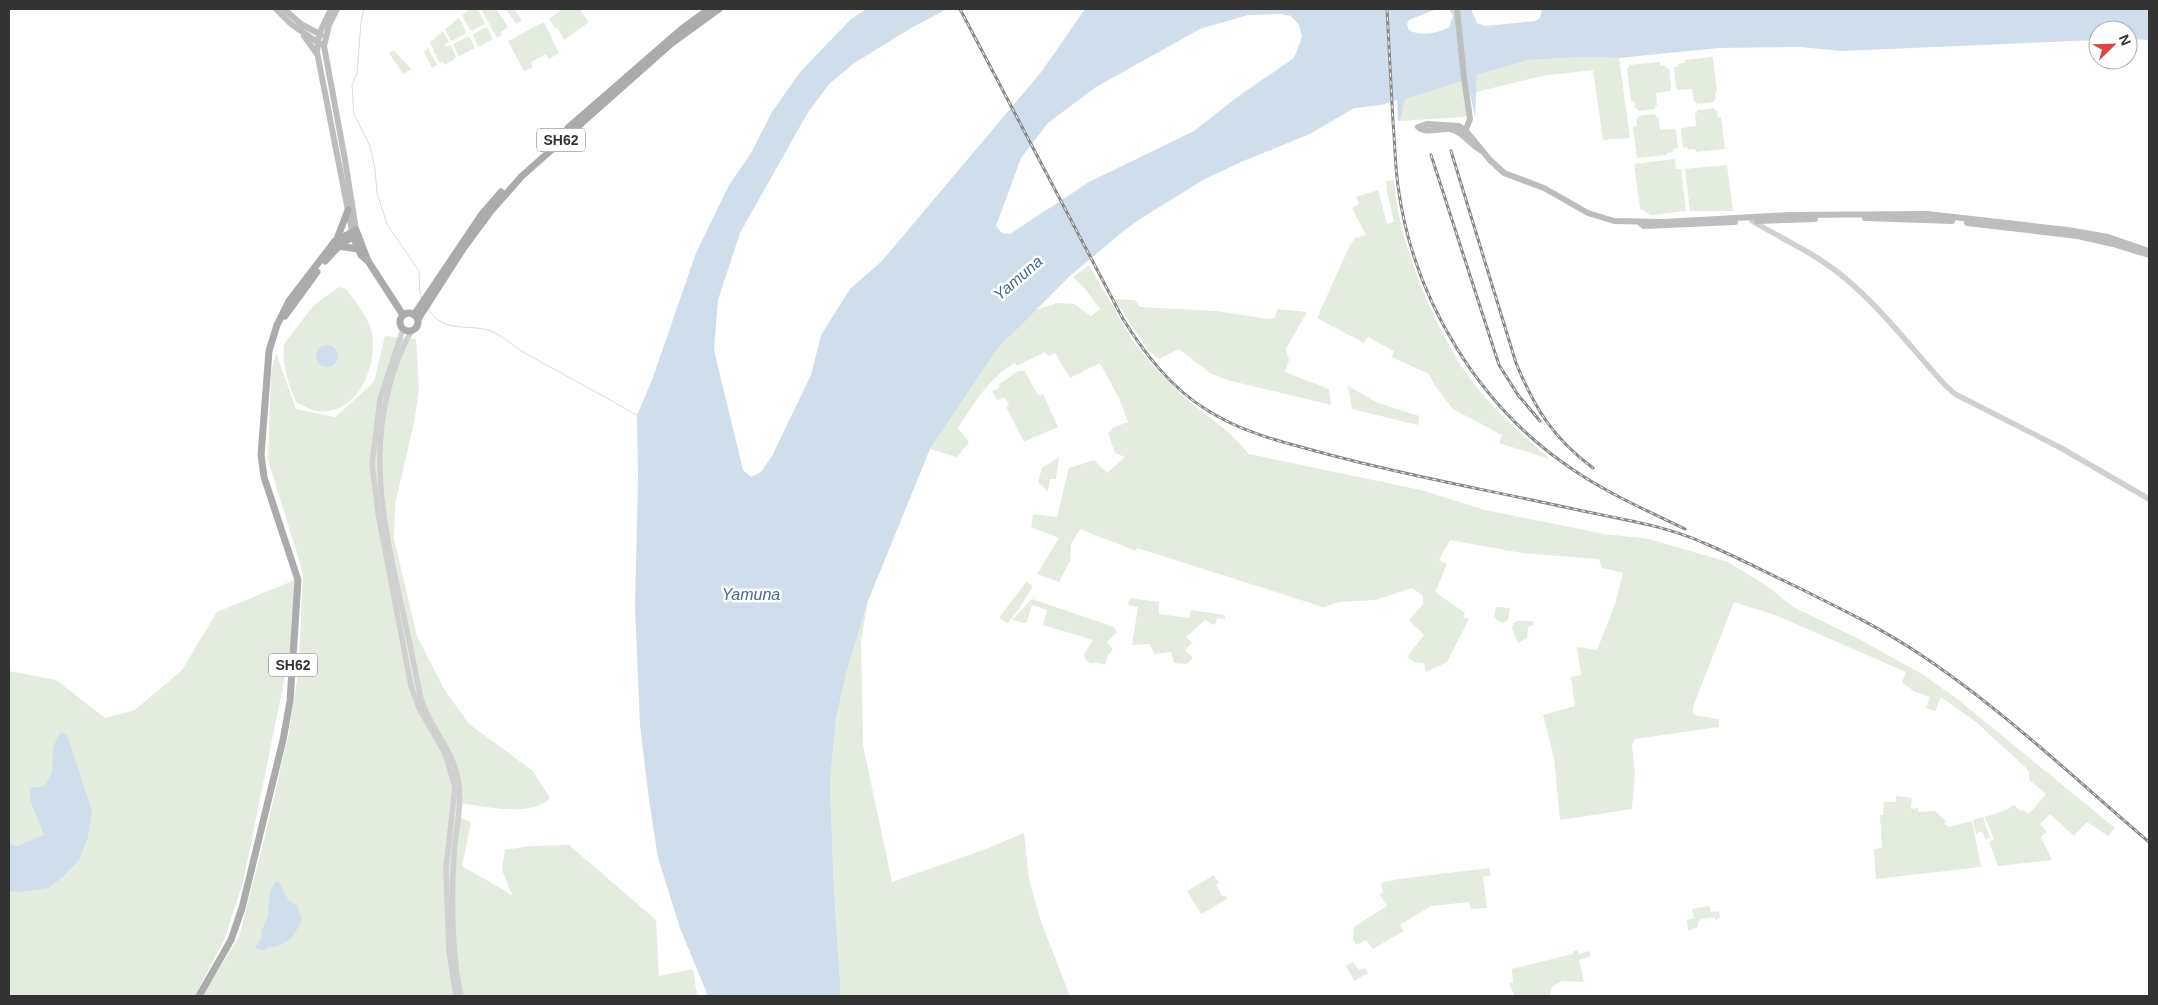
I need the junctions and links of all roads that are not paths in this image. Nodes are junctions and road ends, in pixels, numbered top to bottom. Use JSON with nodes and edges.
{"nodes":[{"id":1,"x":276,"y":9,"type":"edge"},
{"id":2,"x":284,"y":9,"type":"edge"},
{"id":3,"x":331,"y":9,"type":"edge"},
{"id":4,"x":337,"y":9,"type":"edge"},
{"id":5,"x":709,"y":9,"type":"edge"},
{"id":6,"x":719,"y":9,"type":"edge"},
{"id":7,"x":1457,"y":9,"type":"edge"},
{"id":8,"x":326,"y":19,"type":"junction"},
{"id":9,"x":306,"y":26,"type":"junction"},
{"id":10,"x":297,"y":28,"type":"junction"},
{"id":11,"x":322,"y":36,"type":"junction"},
{"id":12,"x":320,"y":44,"type":"junction"},
{"id":13,"x":318,"y":56,"type":"junction"},
{"id":14,"x":1443,"y":127,"type":"dead end"},
{"id":15,"x":1464,"y":133,"type":"junction"},
{"id":16,"x":348,"y":210,"type":"junction"},
{"id":17,"x":1752,"y":221,"type":"junction"},
{"id":18,"x":1640,"y":223,"type":"junction"},
{"id":19,"x":354,"y":233,"type":"junction"},
{"id":20,"x":337,"y":243,"type":"junction"},
{"id":21,"x":358,"y":249,"type":"junction"},
{"id":22,"x":2149,"y":251,"type":"edge"},
{"id":23,"x":2149,"y":255,"type":"edge"},
{"id":24,"x":368,"y":261,"type":"junction"},
{"id":25,"x":428,"y":296,"type":"junction"},
{"id":26,"x":404,"y":315,"type":"junction"},
{"id":27,"x":416,"y":317,"type":"junction"},
{"id":28,"x":403,"y":328,"type":"junction"},
{"id":29,"x":411,"y":331,"type":"junction"},
{"id":30,"x":2149,"y":499,"type":"edge"},
{"id":31,"x":199,"y":996,"type":"edge"},
{"id":32,"x":456,"y":996,"type":"edge"},
{"id":33,"x":461,"y":996,"type":"edge"}],
"edges":[{"from":1,"to":10,"type":"main road"},
{"from":2,"to":9,"type":"main road"},
{"from":3,"to":8,"type":"main road"},
{"from":4,"to":11,"type":"main road"},
{"from":5,"to":25,"type":"main road","number":"SH62"},
{"from":6,"to":25,"type":"main road","number":"SH62"},
{"from":7,"to":15,"type":"main road"},
{"from":8,"to":9,"type":"main road"},
{"from":8,"to":11,"type":"main road"},
{"from":9,"to":11,"type":"main road"},
{"from":10,"to":12,"type":"main road"},
{"from":10,"to":13,"type":"main road"},
{"from":11,"to":12,"type":"main road"},
{"from":12,"to":13,"type":"main road"},
{"from":12,"to":19,"type":"main road"},
{"from":13,"to":16,"type":"main road"},
{"from":14,"to":15,"type":"main road"},
{"from":15,"to":18,"type":"main road"},
{"from":16,"to":19,"type":"main road"},
{"from":16,"to":20,"type":"main road"},
{"from":17,"to":18,"type":"main road"},
{"from":17,"to":23,"type":"main road"},
{"from":17,"to":30,"type":"street"},
{"from":18,"to":22,"type":"main road"},
{"from":19,"to":20,"type":"main road","number":"SH62"},
{"from":19,"to":21,"type":"main road"},
{"from":19,"to":24,"type":"main road"},
{"from":20,"to":21,"type":"main road"},
{"from":20,"to":31,"type":"main road","number":"SH62"},
{"from":21,"to":24,"type":"main road"},
{"from":24,"to":26,"type":"main road"},
{"from":25,"to":27,"type":"main road","number":"SH62"},
{"from":26,"to":27,"type":"main road"},
{"from":26,"to":28,"type":"main road"},
{"from":27,"to":29,"type":"main road"},
{"from":28,"to":29,"type":"main road"},
{"from":28,"to":32,"type":"street"},
{"from":29,"to":33,"type":"street"}]}
